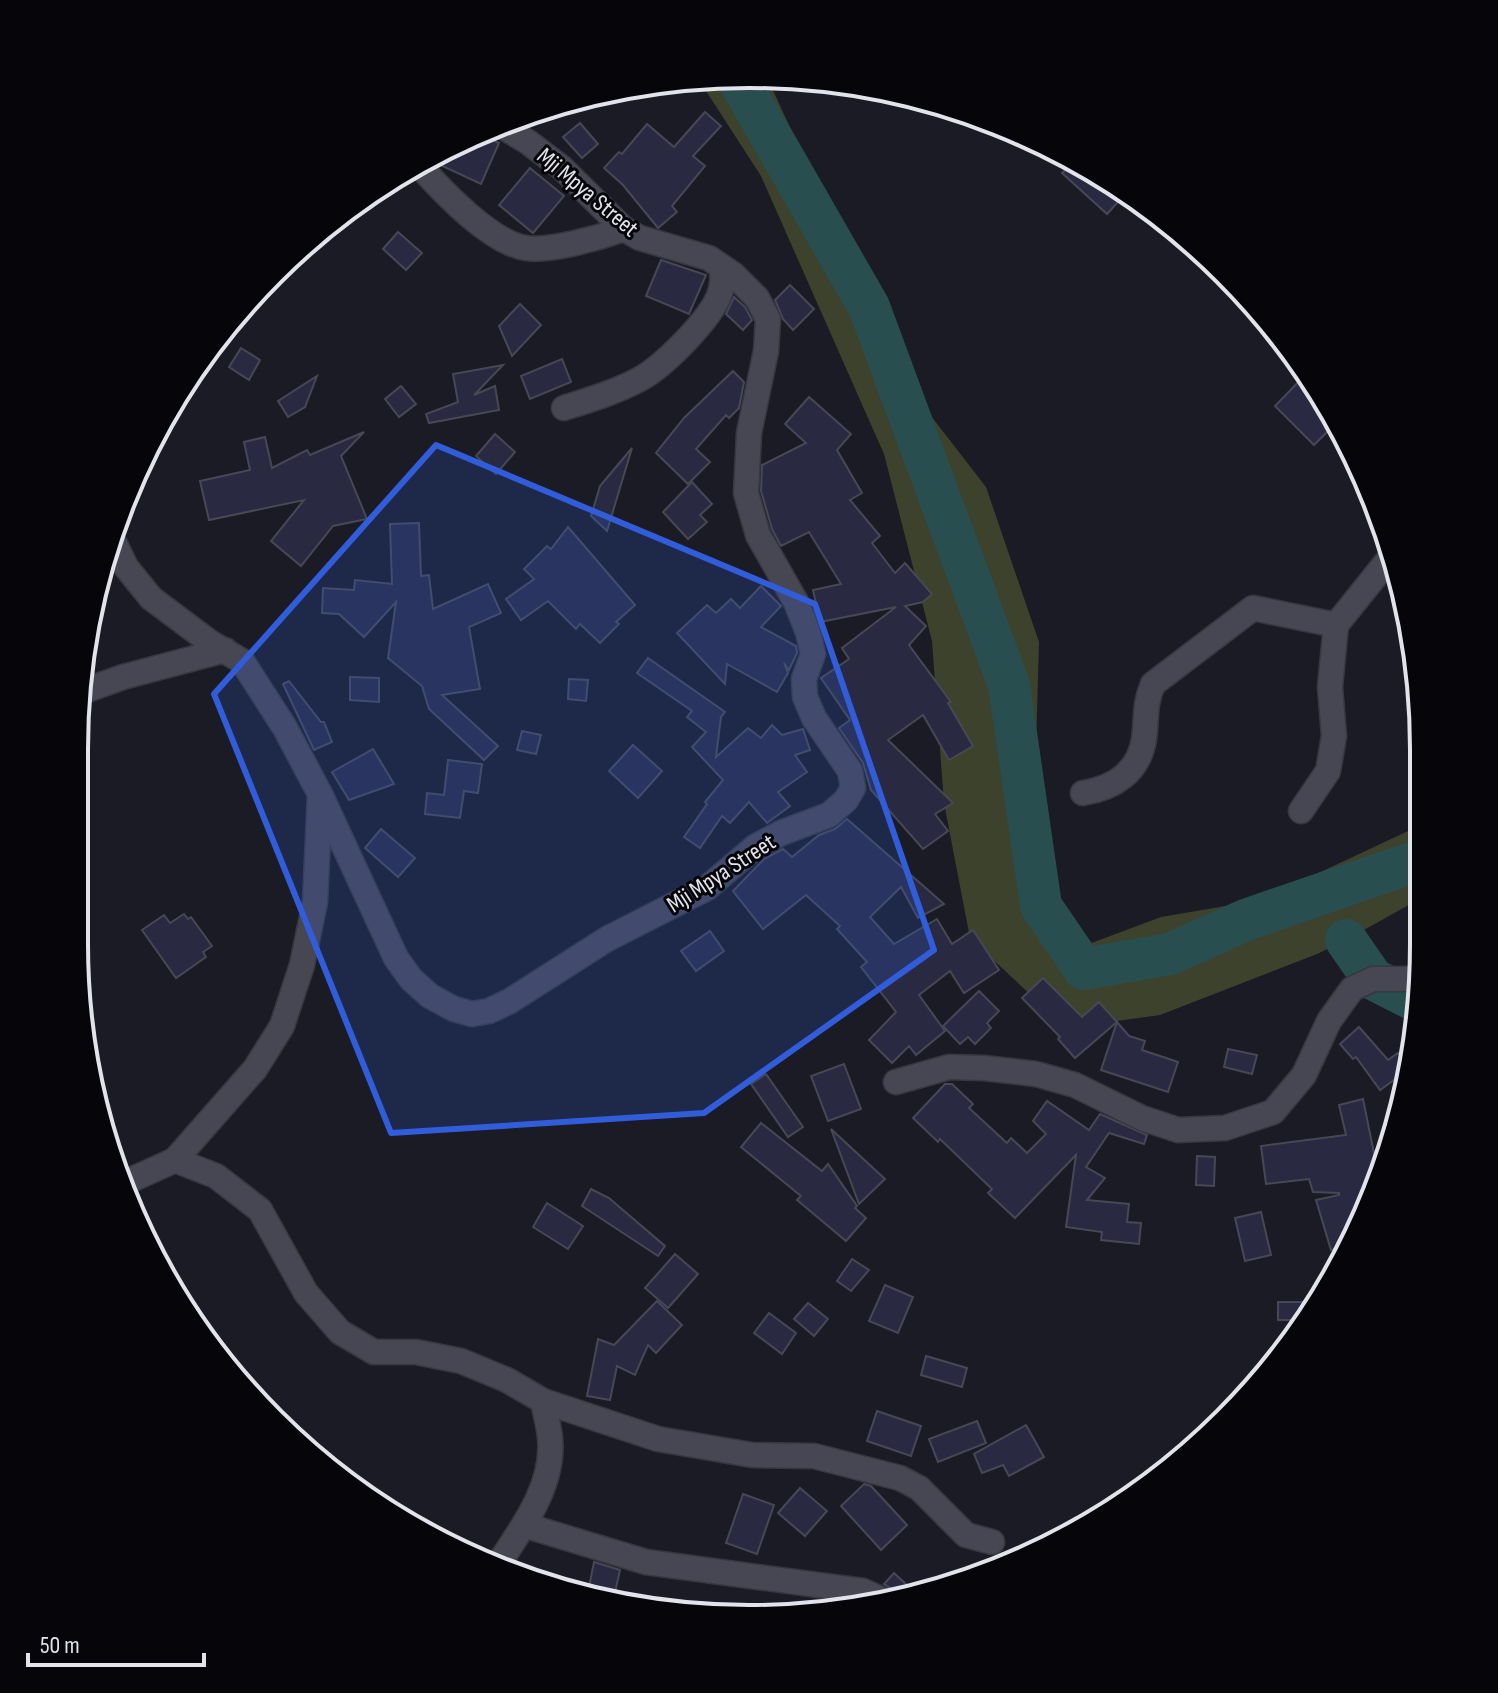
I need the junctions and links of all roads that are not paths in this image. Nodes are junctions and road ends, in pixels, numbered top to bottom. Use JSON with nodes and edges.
{"nodes":[{"id":1,"x":512,"y":132,"type":"edge"},
{"id":2,"x":426,"y":173,"type":"edge"},
{"id":3,"x":624,"y":229,"type":"junction"},
{"id":4,"x":722,"y":267,"type":"junction"},
{"id":5,"x":564,"y":408,"type":"dead end"},
{"id":6,"x":119,"y":552,"type":"edge"},
{"id":7,"x":1383,"y":566,"type":"edge"},
{"id":8,"x":1336,"y":625,"type":"junction"},
{"id":9,"x":225,"y":650,"type":"junction"},
{"id":10,"x":91,"y":688,"type":"edge"},
{"id":11,"x":1083,"y":793,"type":"dead end"},
{"id":12,"x":320,"y":794,"type":"junction"},
{"id":13,"x":1301,"y":811,"type":"dead end"},
{"id":14,"x":1409,"y":979,"type":"edge"},
{"id":15,"x":896,"y":1082,"type":"dead end"},
{"id":16,"x":175,"y":1160,"type":"junction"},
{"id":17,"x":132,"y":1180,"type":"edge"},
{"id":18,"x":543,"y":1401,"type":"junction"},
{"id":19,"x":524,"y":1525,"type":"junction"},
{"id":20,"x":992,"y":1542,"type":"dead end"},
{"id":21,"x":503,"y":1557,"type":"edge"},
{"id":22,"x":869,"y":1594,"type":"edge"}],
"edges":[{"from":1,"to":3,"type":"street","name":"Mji Mpya Street"},
{"from":2,"to":3,"type":"street"},
{"from":3,"to":4,"type":"street","name":"Mji Mpya Street"},
{"from":4,"to":5,"type":"street"},
{"from":4,"to":12,"type":"street","name":"Mji Mpya Street"},
{"from":6,"to":9,"type":"street"},
{"from":7,"to":8,"type":"street"},
{"from":8,"to":11,"type":"street"},
{"from":8,"to":13,"type":"street"},
{"from":9,"to":10,"type":"street"},
{"from":9,"to":12,"type":"street"},
{"from":12,"to":16,"type":"street"},
{"from":14,"to":15,"type":"street"},
{"from":16,"to":17,"type":"street"},
{"from":16,"to":18,"type":"street"},
{"from":18,"to":19,"type":"street"},
{"from":18,"to":20,"type":"street"},
{"from":19,"to":21,"type":"street"},
{"from":19,"to":22,"type":"street"}]}
